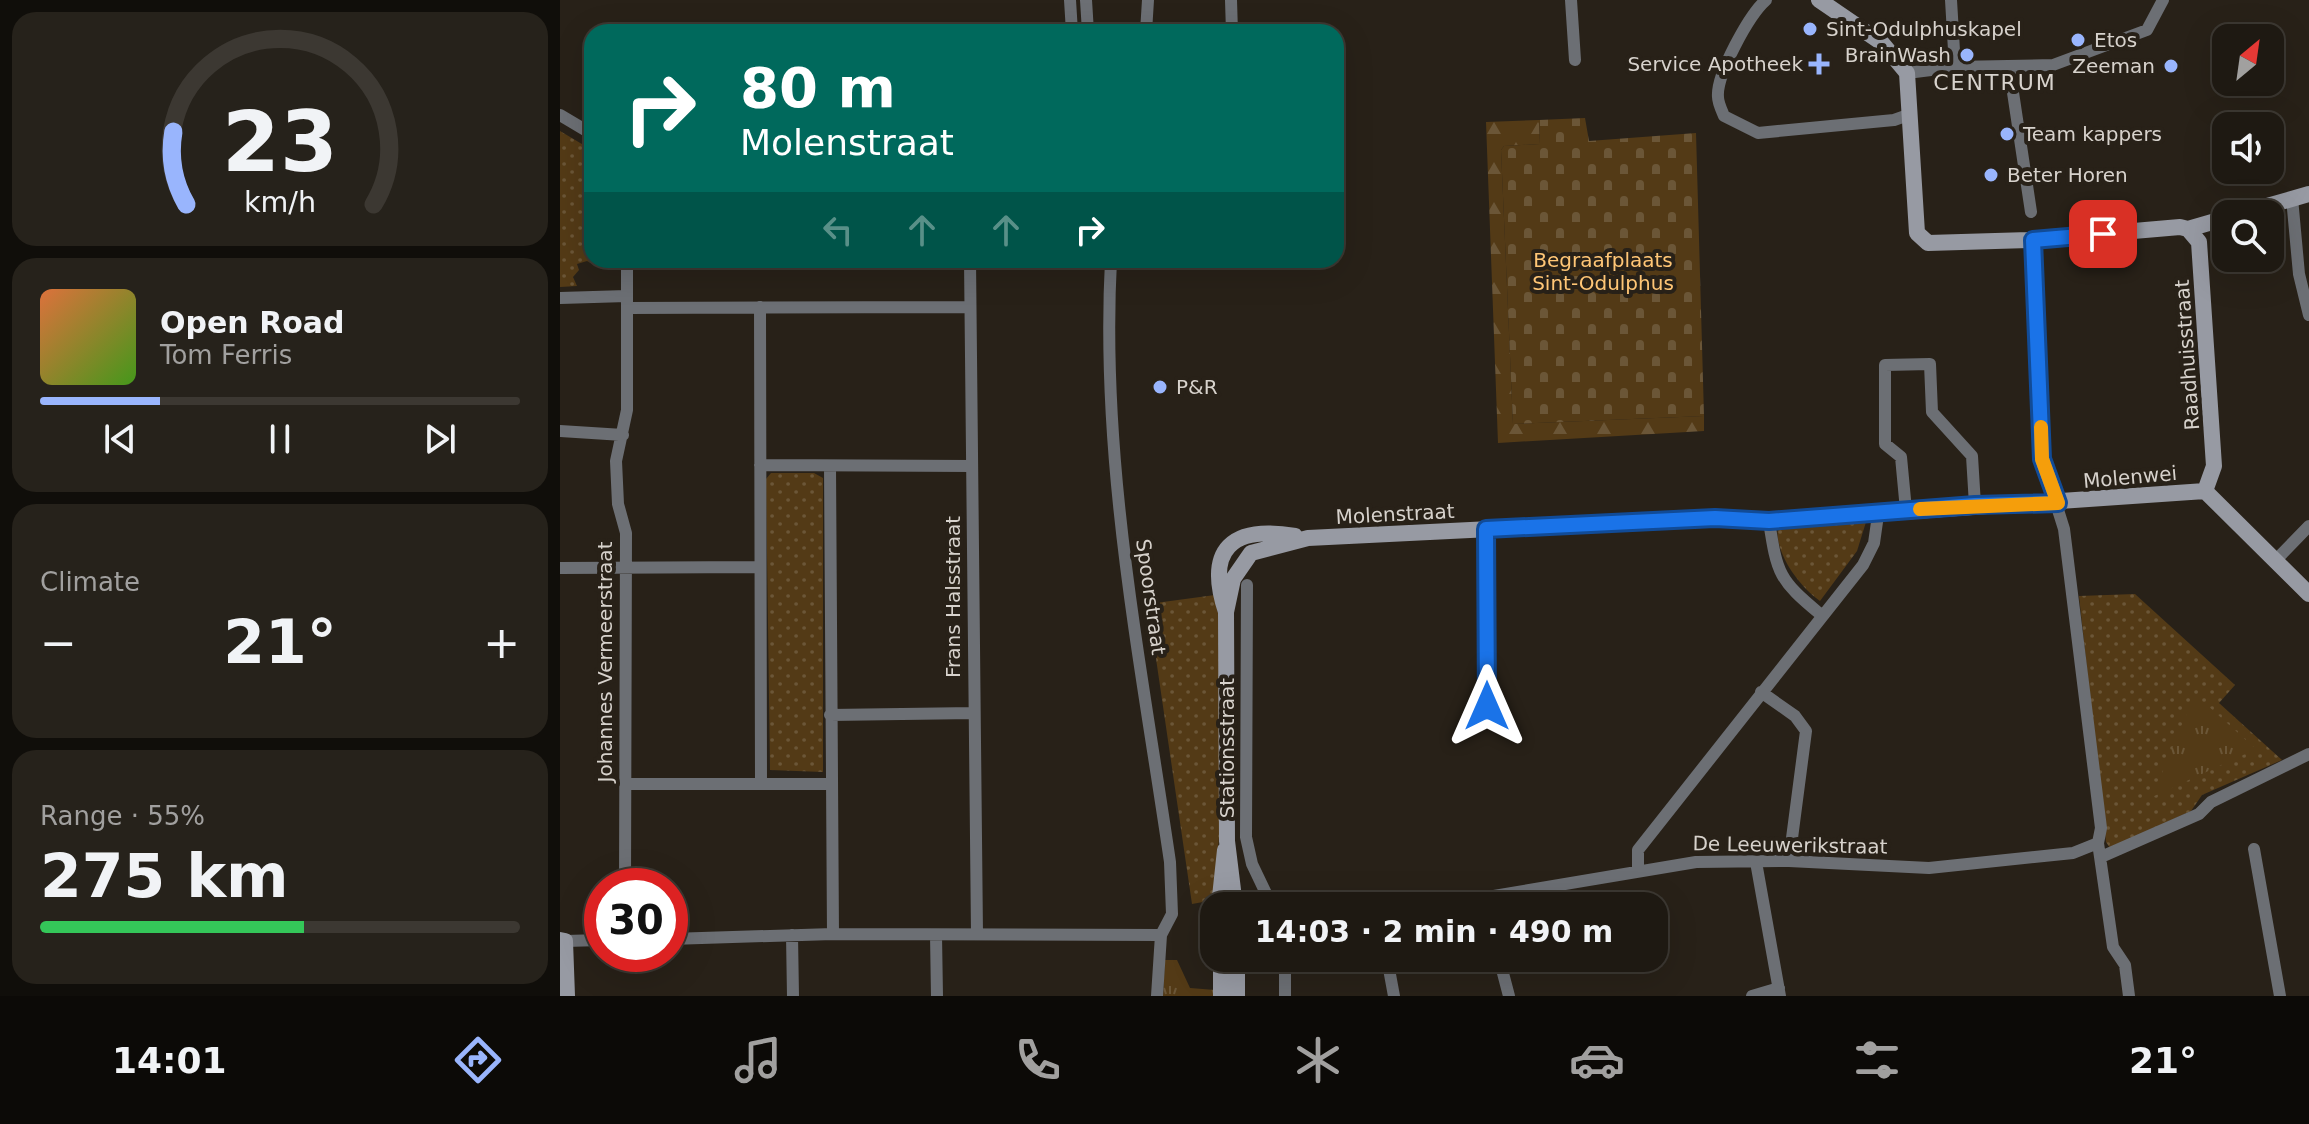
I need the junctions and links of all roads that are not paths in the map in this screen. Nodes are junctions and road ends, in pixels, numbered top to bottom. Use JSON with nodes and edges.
{"nodes":[{"id":1,"x":1070,"y":0,"type":"edge"},
{"id":2,"x":1086,"y":0,"type":"edge"},
{"id":3,"x":1148,"y":0,"type":"edge"},
{"id":4,"x":1231,"y":0,"type":"edge"},
{"id":5,"x":1571,"y":0,"type":"edge"},
{"id":6,"x":1766,"y":0,"type":"edge"},
{"id":7,"x":1819,"y":0,"type":"edge"},
{"id":8,"x":1951,"y":0,"type":"edge"},
{"id":9,"x":2163,"y":0,"type":"edge"},
{"id":10,"x":1072,"y":24,"type":"edge"},
{"id":11,"x":1088,"y":24,"type":"edge"},
{"id":12,"x":1146,"y":24,"type":"edge"},
{"id":13,"x":1232,"y":24,"type":"edge"},
{"id":14,"x":1575,"y":60,"type":"dead end"},
{"id":15,"x":2009,"y":66,"type":"junction"},
{"id":16,"x":1955,"y":67,"type":"junction"},
{"id":17,"x":1907,"y":73,"type":"junction"},
{"id":18,"x":1911,"y":114,"type":"junction"},
{"id":19,"x":560,"y":115,"type":"edge"},
{"id":20,"x":584,"y":129,"type":"edge"},
{"id":21,"x":2309,"y":194,"type":"edge"},
{"id":22,"x":2292,"y":198,"type":"junction"},
{"id":23,"x":2284,"y":200,"type":"edge"},
{"id":24,"x":2031,"y":212,"type":"dead end"},
{"id":25,"x":2212,"y":222,"type":"edge"},
{"id":26,"x":2188,"y":229,"type":"junction"},
{"id":27,"x":2033,"y":240,"type":"junction"},
{"id":28,"x":627,"y":268,"type":"edge"},
{"id":29,"x":970,"y":268,"type":"edge"},
{"id":30,"x":1111,"y":268,"type":"edge"},
{"id":31,"x":560,"y":298,"type":"edge"},
{"id":32,"x":627,"y":302,"type":"junction"},
{"id":33,"x":760,"y":307,"type":"junction"},
{"id":34,"x":969,"y":307,"type":"junction"},
{"id":35,"x":2309,"y":315,"type":"edge"},
{"id":36,"x":560,"y":431,"type":"edge"},
{"id":37,"x":623,"y":435,"type":"junction"},
{"id":38,"x":760,"y":465,"type":"junction"},
{"id":39,"x":830,"y":466,"type":"junction"},
{"id":40,"x":972,"y":466,"type":"junction"},
{"id":41,"x":2205,"y":491,"type":"junction"},
{"id":42,"x":2058,"y":503,"type":"junction"},
{"id":43,"x":1975,"y":505,"type":"junction"},
{"id":44,"x":1906,"y":510,"type":"junction"},
{"id":45,"x":1878,"y":515,"type":"junction"},
{"id":46,"x":1769,"y":521,"type":"junction"},
{"id":47,"x":2309,"y":526,"type":"edge"},
{"id":48,"x":1486,"y":529,"type":"junction"},
{"id":49,"x":1308,"y":538,"type":"joint"},
{"id":50,"x":2275,"y":561,"type":"junction"},
{"id":51,"x":626,"y":566,"type":"junction"},
{"id":52,"x":759,"y":567,"type":"junction"},
{"id":53,"x":560,"y":568,"type":"edge"},
{"id":54,"x":1247,"y":585,"type":"dead end"},
{"id":55,"x":2309,"y":594,"type":"edge"},
{"id":56,"x":1820,"y":614,"type":"junction"},
{"id":57,"x":1761,"y":692,"type":"junction"},
{"id":58,"x":1487,"y":706,"type":"dead end"},
{"id":59,"x":974,"y":713,"type":"junction"},
{"id":60,"x":830,"y":715,"type":"junction"},
{"id":61,"x":2309,"y":754,"type":"edge"},
{"id":62,"x":625,"y":784,"type":"junction"},
{"id":63,"x":761,"y":784,"type":"junction"},
{"id":64,"x":831,"y":784,"type":"junction"},
{"id":65,"x":1227,"y":841,"type":"junction"},
{"id":66,"x":2098,"y":843,"type":"junction"},
{"id":67,"x":2254,"y":849,"type":"dead end"},
{"id":68,"x":2101,"y":857,"type":"junction"},
{"id":69,"x":1789,"y":861,"type":"junction"},
{"id":70,"x":1756,"y":862,"type":"junction"},
{"id":71,"x":625,"y":868,"type":"edge"},
{"id":72,"x":1638,"y":871,"type":"junction"},
{"id":73,"x":1219,"y":892,"type":"edge"},
{"id":74,"x":1233,"y":892,"type":"edge"},
{"id":75,"x":1265,"y":892,"type":"edge"},
{"id":76,"x":1531,"y":892,"type":"edge"},
{"id":77,"x":833,"y":934,"type":"junction"},
{"id":78,"x":977,"y":934,"type":"junction"},
{"id":79,"x":792,"y":935,"type":"junction"},
{"id":80,"x":936,"y":935,"type":"junction"},
{"id":81,"x":1161,"y":935,"type":"junction"},
{"id":82,"x":688,"y":938,"type":"edge"},
{"id":83,"x":563,"y":940,"type":"edge"},
{"id":84,"x":584,"y":940,"type":"edge"},
{"id":85,"x":1221,"y":972,"type":"edge"},
{"id":86,"x":1237,"y":972,"type":"edge"},
{"id":87,"x":1285,"y":972,"type":"edge"},
{"id":88,"x":1390,"y":972,"type":"edge"},
{"id":89,"x":1503,"y":972,"type":"edge"},
{"id":90,"x":1780,"y":992,"type":"edge"},
{"id":91,"x":567,"y":996,"type":"edge"},
{"id":92,"x":793,"y":996,"type":"edge"},
{"id":93,"x":937,"y":996,"type":"edge"},
{"id":94,"x":1157,"y":996,"type":"edge"},
{"id":95,"x":1221,"y":996,"type":"edge"},
{"id":96,"x":1237,"y":996,"type":"edge"},
{"id":97,"x":1285,"y":996,"type":"edge"},
{"id":98,"x":1394,"y":996,"type":"edge"},
{"id":99,"x":1509,"y":996,"type":"edge"},
{"id":100,"x":1752,"y":996,"type":"edge"},
{"id":101,"x":2129,"y":996,"type":"edge"},
{"id":102,"x":2280,"y":996,"type":"edge"}],
"edges":[{"from":1,"to":10,"type":"street"},
{"from":2,"to":11,"type":"street"},
{"from":3,"to":12,"type":"street"},
{"from":4,"to":13,"type":"street"},
{"from":5,"to":14,"type":"street"},
{"from":6,"to":18,"type":"street"},
{"from":7,"to":17,"type":"street"},
{"from":8,"to":16,"type":"street"},
{"from":9,"to":15,"type":"street"},
{"from":15,"to":16,"type":"street"},
{"from":15,"to":24,"type":"street"},
{"from":16,"to":17,"type":"street"},
{"from":17,"to":18,"type":"street"},
{"from":18,"to":27,"type":"street"},
{"from":19,"to":20,"type":"street"},
{"from":21,"to":22,"type":"street"},
{"from":22,"to":23,"type":"street"},
{"from":22,"to":35,"type":"street"},
{"from":25,"to":26,"type":"street"},
{"from":26,"to":27,"type":"street"},
{"from":26,"to":41,"type":"street","name":"Raadhuisstraat"},
{"from":27,"to":42,"type":"street"},
{"from":28,"to":32,"type":"street","name":"Johannes Vermeerstraat"},
{"from":29,"to":34,"type":"street","name":"Frans Halsstraat"},
{"from":30,"to":81,"type":"street","name":"Spoorstraat"},
{"from":31,"to":32,"type":"street"},
{"from":32,"to":33,"type":"street"},
{"from":32,"to":37,"type":"street","name":"Johannes Vermeerstraat"},
{"from":33,"to":34,"type":"street"},
{"from":33,"to":38,"type":"street"},
{"from":34,"to":40,"type":"street","name":"Frans Halsstraat"},
{"from":36,"to":37,"type":"street"},
{"from":37,"to":51,"type":"street","name":"Johannes Vermeerstraat"},
{"from":38,"to":39,"type":"street"},
{"from":38,"to":52,"type":"street"},
{"from":39,"to":40,"type":"street"},
{"from":39,"to":60,"type":"street"},
{"from":40,"to":59,"type":"street","name":"Frans Halsstraat"},
{"from":41,"to":42,"type":"street","name":"Molenwei"},
{"from":41,"to":50,"type":"street"},
{"from":42,"to":43,"type":"street","name":"Molenstraat"},
{"from":42,"to":66,"type":"street"},
{"from":43,"to":44,"type":"street","name":"Molenstraat"},
{"from":43,"to":44,"type":"street"},
{"from":44,"to":45,"type":"street","name":"Molenstraat"},
{"from":45,"to":46,"type":"street","name":"Molenstraat"},
{"from":45,"to":56,"type":"street"},
{"from":46,"to":48,"type":"street","name":"Molenstraat"},
{"from":46,"to":56,"type":"street"},
{"from":47,"to":50,"type":"street"},
{"from":48,"to":49,"type":"street","name":"Molenstraat"},
{"from":48,"to":58,"type":"street"},
{"from":49,"to":65,"type":"street","name":"Stationsstraat"},
{"from":50,"to":55,"type":"street"},
{"from":51,"to":52,"type":"street"},
{"from":51,"to":53,"type":"street"},
{"from":51,"to":62,"type":"street","name":"Johannes Vermeerstraat"},
{"from":52,"to":63,"type":"street"},
{"from":54,"to":75,"type":"street","name":"Stationsstraat"},
{"from":56,"to":57,"type":"street"},
{"from":57,"to":69,"type":"street"},
{"from":57,"to":72,"type":"street"},
{"from":59,"to":60,"type":"street"},
{"from":59,"to":78,"type":"street","name":"Frans Halsstraat"},
{"from":60,"to":64,"type":"street"},
{"from":61,"to":68,"type":"street"},
{"from":62,"to":63,"type":"street"},
{"from":62,"to":71,"type":"street","name":"Johannes Vermeerstraat"},
{"from":63,"to":64,"type":"street"},
{"from":64,"to":77,"type":"street"},
{"from":65,"to":73,"type":"street","name":"Stationsstraat"},
{"from":65,"to":74,"type":"street","name":"Stationsstraat"},
{"from":66,"to":68,"type":"street"},
{"from":66,"to":69,"type":"street","name":"De Leeuwerikstraat"},
{"from":67,"to":102,"type":"street"},
{"from":68,"to":101,"type":"street"},
{"from":69,"to":70,"type":"street","name":"De Leeuwerikstraat"},
{"from":70,"to":72,"type":"street","name":"De Leeuwerikstraat"},
{"from":70,"to":90,"type":"street"},
{"from":72,"to":76,"type":"street","name":"De Leeuwerikstraat"},
{"from":77,"to":79,"type":"street"},
{"from":77,"to":80,"type":"street"},
{"from":78,"to":80,"type":"street"},
{"from":78,"to":81,"type":"street"},
{"from":79,"to":82,"type":"street"},
{"from":79,"to":92,"type":"street"},
{"from":80,"to":93,"type":"street"},
{"from":81,"to":94,"type":"street","name":"Spoorstraat"},
{"from":83,"to":84,"type":"street"},
{"from":83,"to":91,"type":"street"},
{"from":85,"to":95,"type":"street"},
{"from":86,"to":96,"type":"street"},
{"from":87,"to":97,"type":"street"},
{"from":88,"to":98,"type":"street"},
{"from":89,"to":99,"type":"street"},
{"from":90,"to":100,"type":"street"}]}
